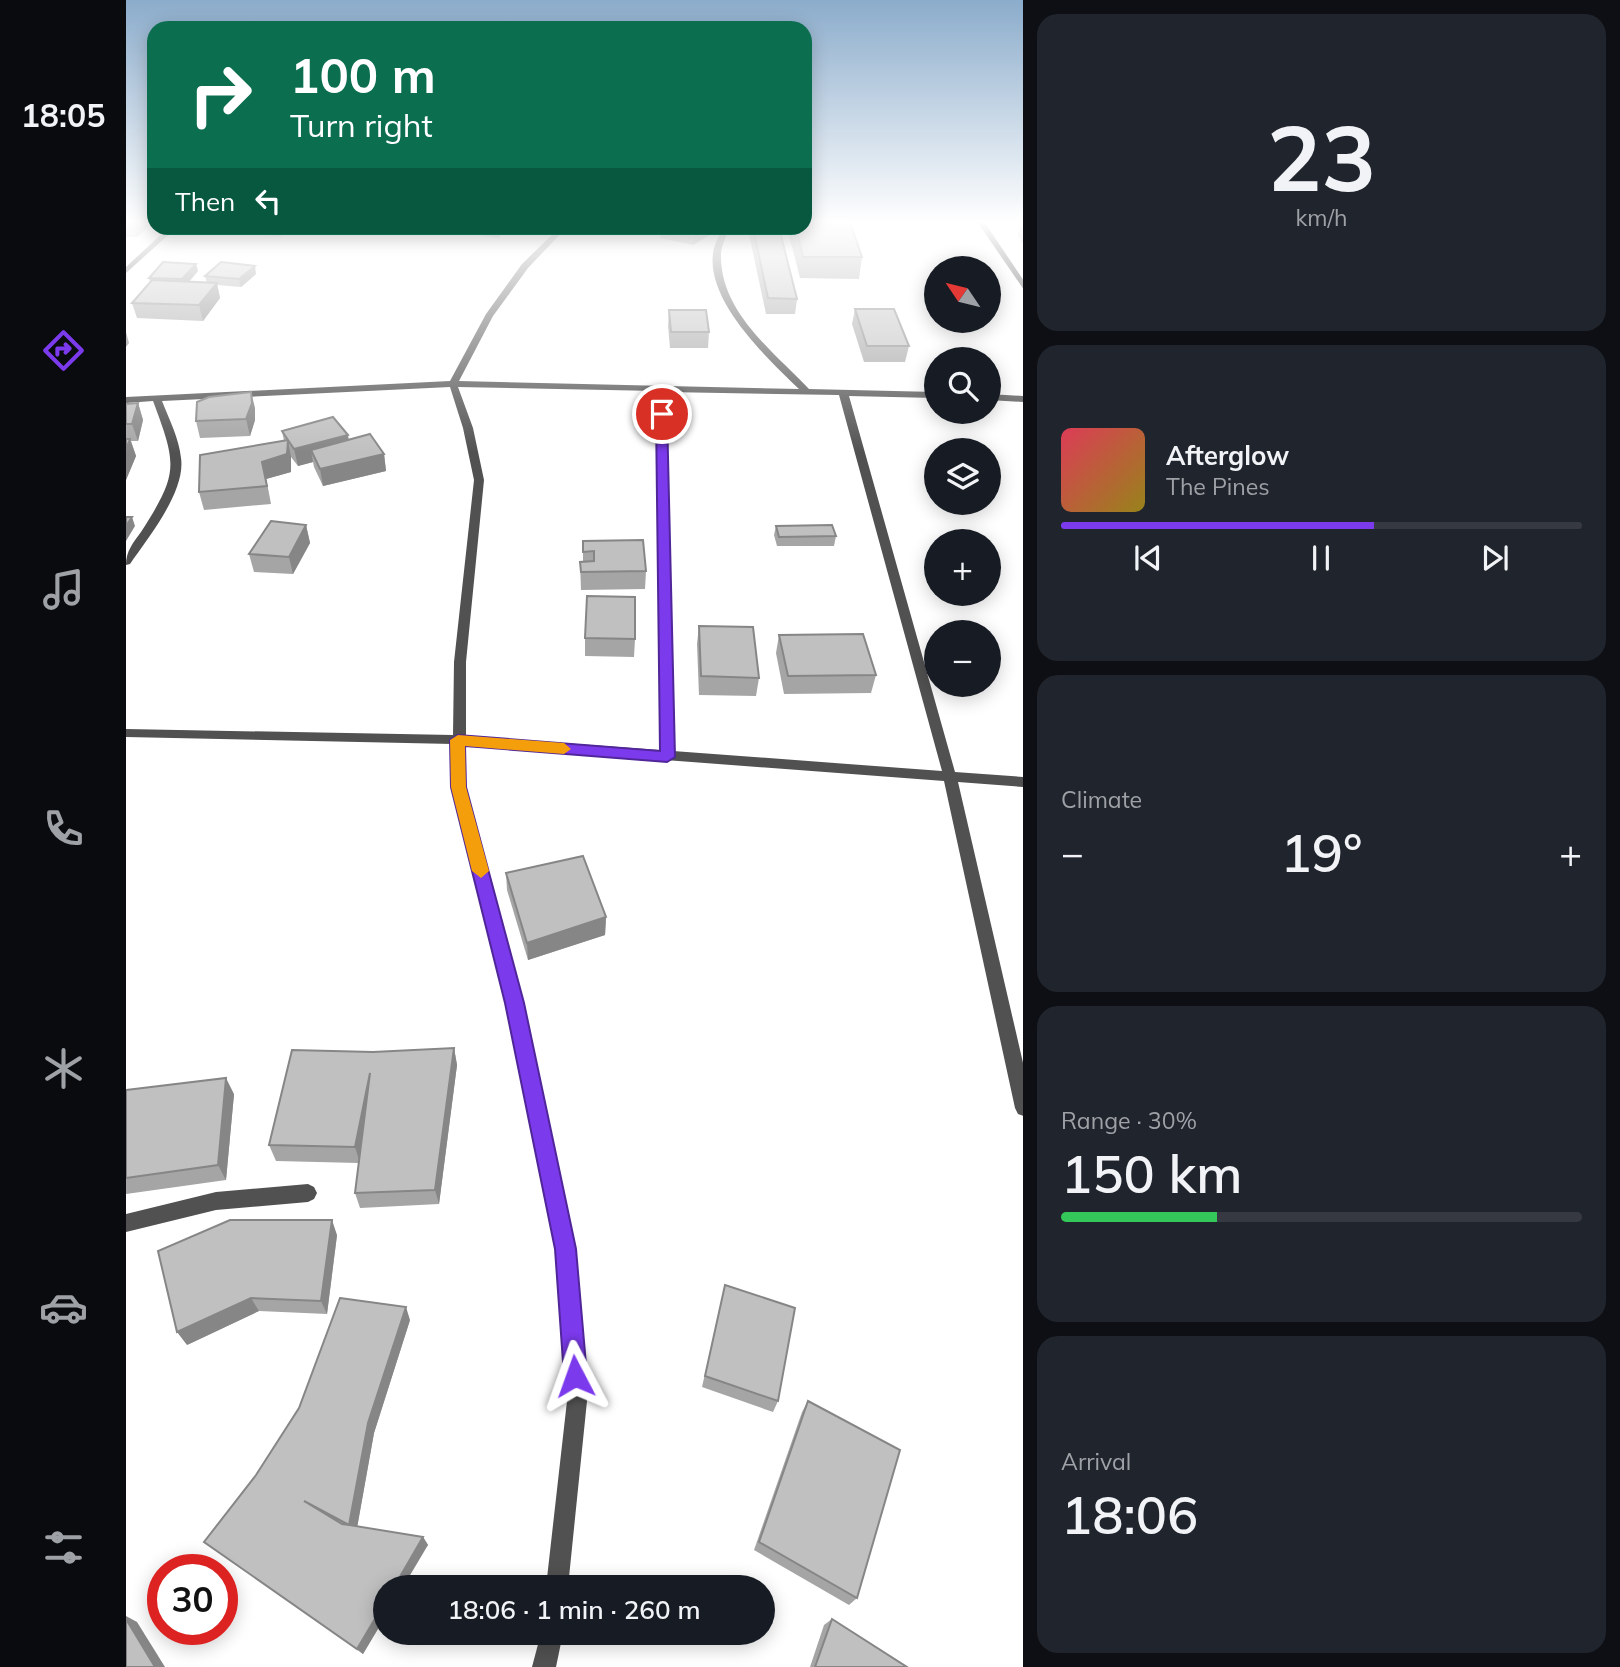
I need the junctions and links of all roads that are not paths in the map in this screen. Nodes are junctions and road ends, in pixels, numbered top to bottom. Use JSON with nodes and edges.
{"nodes":[{"id":1,"x":502,"y":298,"type":"edge"},
{"id":2,"x":729,"y":298,"type":"edge"},
{"id":3,"x":453,"y":384,"type":"junction"},
{"id":4,"x":661,"y":388,"type":"junction"},
{"id":5,"x":805,"y":390,"type":"junction"},
{"id":6,"x":843,"y":392,"type":"junction"},
{"id":7,"x":924,"y":395,"type":"edge"},
{"id":8,"x":1001,"y":398,"type":"edge"},
{"id":9,"x":156,"y":399,"type":"junction"},
{"id":10,"x":1023,"y":399,"type":"edge"},
{"id":11,"x":126,"y":400,"type":"edge"},
{"id":12,"x":126,"y":562,"type":"edge"},
{"id":13,"x":126,"y":733,"type":"edge"},
{"id":14,"x":458,"y":740,"type":"junction"},
{"id":15,"x":667,"y":757,"type":"junction"},
{"id":16,"x":950,"y":777,"type":"junction"},
{"id":17,"x":1023,"y":782,"type":"edge"},
{"id":18,"x":1023,"y":1108,"type":"edge"},
{"id":19,"x":308,"y":1193,"type":"dead end"},
{"id":20,"x":126,"y":1223,"type":"edge"},
{"id":21,"x":558,"y":1575,"type":"edge"},
{"id":22,"x":549,"y":1645,"type":"edge"},
{"id":23,"x":544,"y":1667,"type":"edge"}],
"edges":[{"from":1,"to":3,"type":"street"},
{"from":2,"to":5,"type":"street"},
{"from":3,"to":4,"type":"street"},
{"from":3,"to":9,"type":"street"},
{"from":3,"to":14,"type":"street"},
{"from":4,"to":5,"type":"street"},
{"from":4,"to":15,"type":"street"},
{"from":5,"to":6,"type":"street"},
{"from":6,"to":7,"type":"street"},
{"from":6,"to":16,"type":"street"},
{"from":8,"to":10,"type":"street"},
{"from":9,"to":11,"type":"street"},
{"from":9,"to":12,"type":"street"},
{"from":13,"to":14,"type":"street"},
{"from":14,"to":15,"type":"street"},
{"from":14,"to":21,"type":"street"},
{"from":15,"to":16,"type":"street"},
{"from":16,"to":17,"type":"street"},
{"from":16,"to":18,"type":"street"},
{"from":19,"to":20,"type":"street"},
{"from":22,"to":23,"type":"street"}]}
